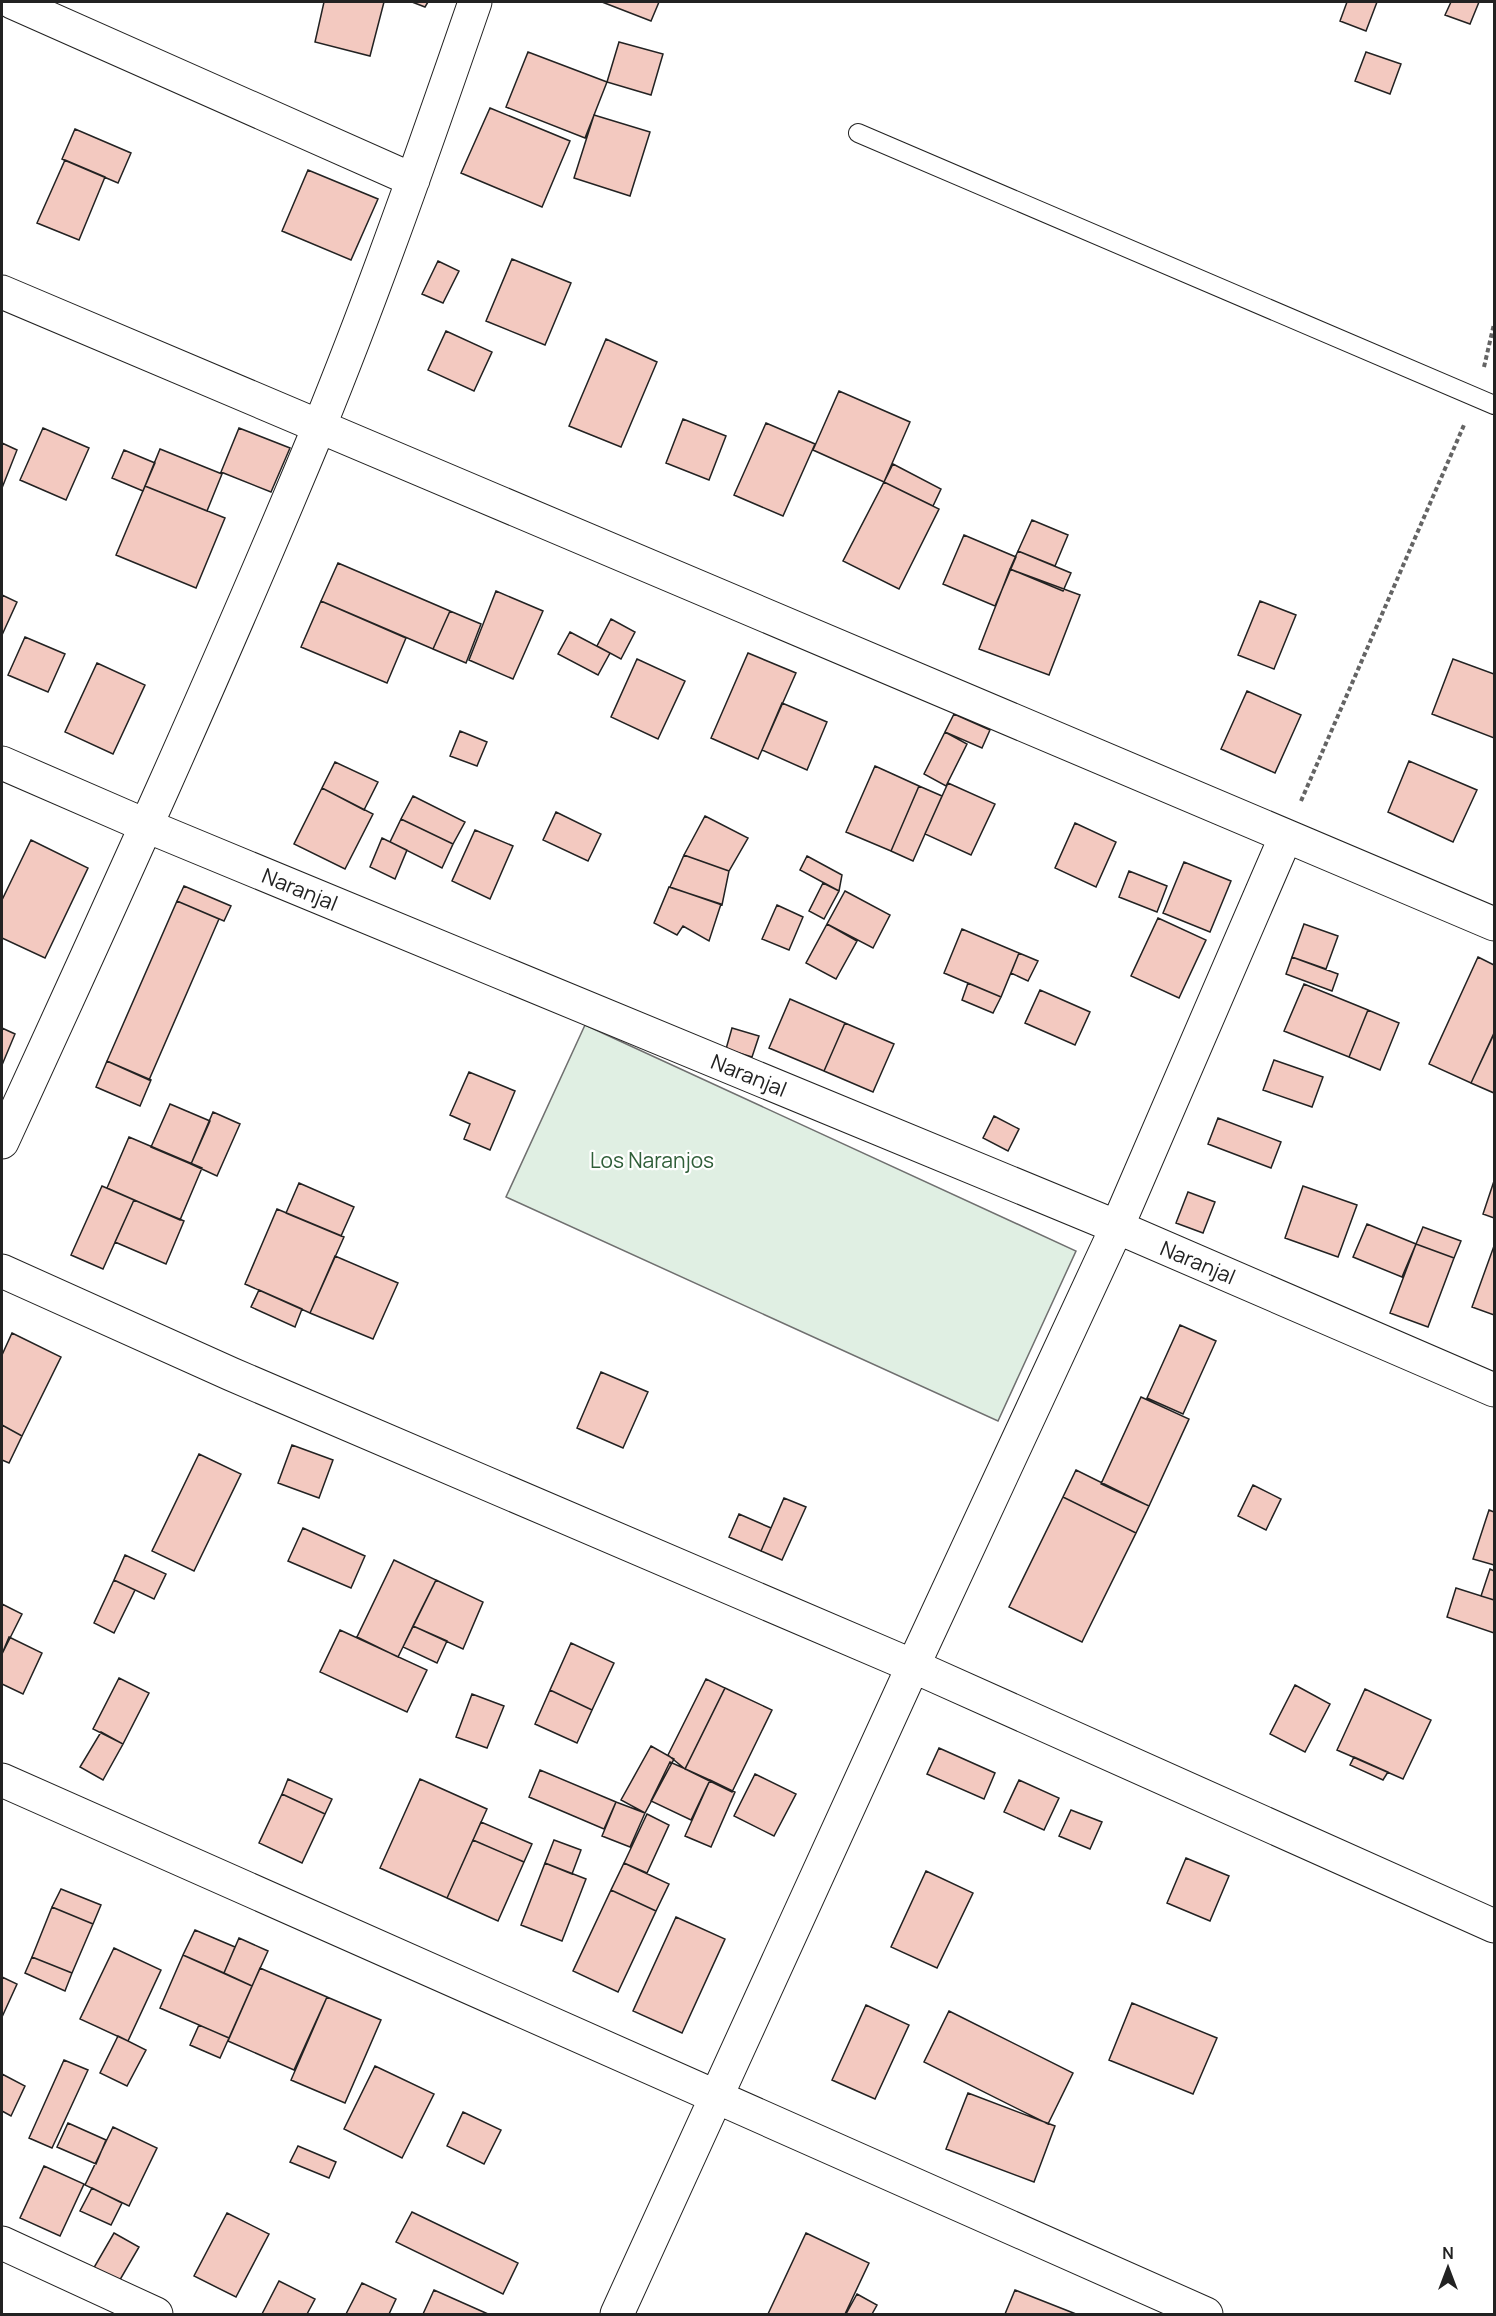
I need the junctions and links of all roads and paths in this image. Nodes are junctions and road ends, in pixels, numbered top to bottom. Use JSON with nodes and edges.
{"nodes":[{"id":1,"x":12,"y":2,"type":"edge"},
{"id":2,"x":475,"y":2,"type":"edge"},
{"id":3,"x":858,"y":133,"type":"dead end"},
{"id":4,"x":413,"y":180,"type":"junction"},
{"id":5,"x":2,"y":292,"type":"edge"},
{"id":6,"x":1494,"y":324,"type":"edge"},
{"id":7,"x":1477,"y":397,"type":"junction"},
{"id":8,"x":1494,"y":405,"type":"edge"},
{"id":9,"x":319,"y":426,"type":"junction"},
{"id":10,"x":2,"y":763,"type":"edge"},
{"id":11,"x":147,"y":826,"type":"junction"},
{"id":12,"x":1286,"y":836,"type":"junction"},
{"id":13,"x":1494,"y":924,"type":"edge"},
{"id":14,"x":2,"y":1142,"type":"edge"},
{"id":15,"x":1117,"y":1227,"type":"junction"},
{"id":16,"x":2,"y":1271,"type":"edge"},
{"id":17,"x":1494,"y":1390,"type":"edge"},
{"id":18,"x":913,"y":1666,"type":"junction"},
{"id":19,"x":2,"y":1780,"type":"edge"},
{"id":20,"x":1494,"y":1926,"type":"edge"},
{"id":21,"x":715,"y":2097,"type":"junction"},
{"id":22,"x":2,"y":2243,"type":"edge"},
{"id":23,"x":156,"y":2314,"type":"edge"},
{"id":24,"x":617,"y":2314,"type":"edge"},
{"id":25,"x":1206,"y":2314,"type":"edge"}],
"edges":[{"from":1,"to":4,"type":"street"},
{"from":2,"to":4,"type":"street"},
{"from":3,"to":7,"type":"lane"},
{"from":4,"to":9,"type":"street"},
{"from":5,"to":9,"type":"street"},
{"from":6,"to":7,"type":"path"},
{"from":7,"to":8,"type":"lane"},
{"from":7,"to":12,"type":"path"},
{"from":9,"to":11,"type":"street"},
{"from":9,"to":12,"type":"street"},
{"from":10,"to":11,"type":"street","name":"Naranjal"},
{"from":11,"to":14,"type":"street"},
{"from":11,"to":15,"type":"street","name":"Naranjal"},
{"from":12,"to":13,"type":"street"},
{"from":12,"to":15,"type":"street"},
{"from":15,"to":17,"type":"street","name":"Naranjal"},
{"from":15,"to":18,"type":"street"},
{"from":16,"to":18,"type":"street"},
{"from":18,"to":20,"type":"street"},
{"from":18,"to":21,"type":"street"},
{"from":19,"to":21,"type":"street"},
{"from":21,"to":24,"type":"street"},
{"from":21,"to":25,"type":"street"},
{"from":22,"to":23,"type":"street"}]}
